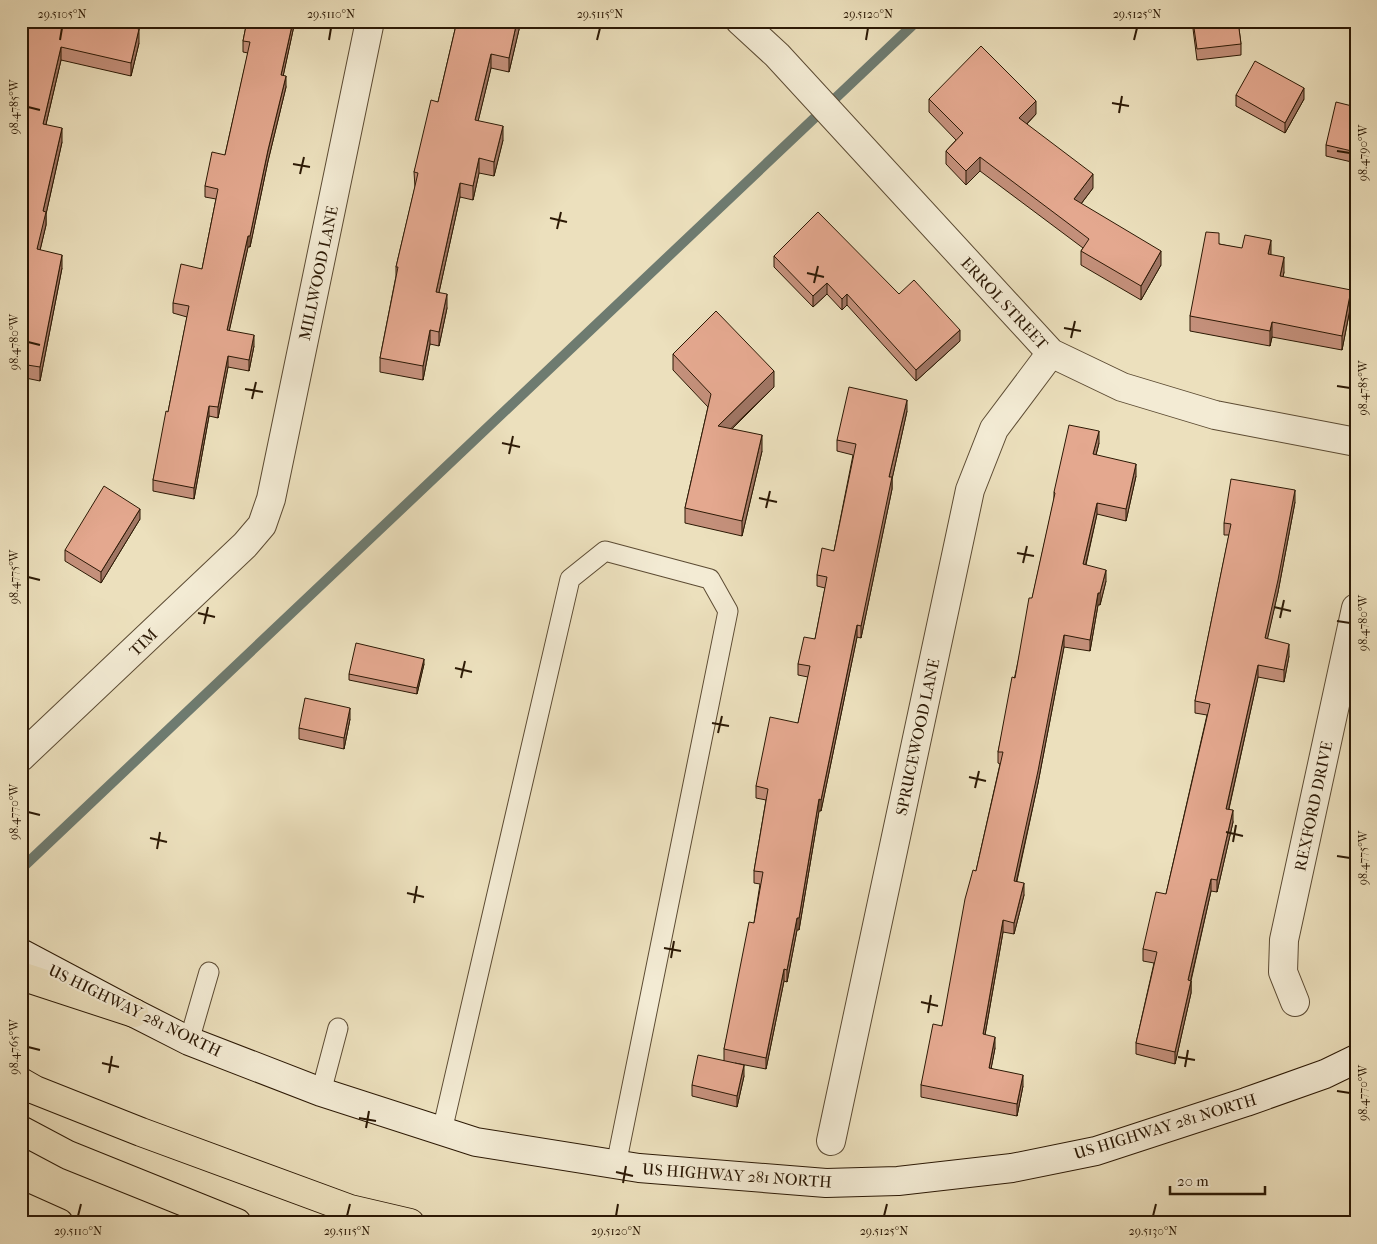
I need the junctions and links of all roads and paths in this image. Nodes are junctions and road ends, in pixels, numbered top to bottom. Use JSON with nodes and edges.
{"nodes":[{"id":1,"x":370,"y":21,"type":"edge"},
{"id":2,"x":740,"y":21,"type":"edge"},
{"id":3,"x":1051,"y":352,"type":"junction"},
{"id":4,"x":1356,"y":442,"type":"edge"},
{"id":5,"x":262,"y":525,"type":"joint"},
{"id":6,"x":1356,"y":608,"type":"edge"},
{"id":7,"x":21,"y":757,"type":"edge"},
{"id":8,"x":21,"y":953,"type":"edge"},
{"id":9,"x":209,"y":972,"type":"dead end"},
{"id":10,"x":21,"y":976,"type":"edge"},
{"id":11,"x":1295,"y":1002,"type":"dead end"},
{"id":12,"x":134,"y":1014,"type":"junction"},
{"id":13,"x":338,"y":1028,"type":"dead end"},
{"id":14,"x":189,"y":1041,"type":"junction"},
{"id":15,"x":1356,"y":1059,"type":"edge"},
{"id":16,"x":1356,"y":1067,"type":"edge"},
{"id":17,"x":1325,"y":1074,"type":"junction"},
{"id":18,"x":21,"y":1082,"type":"edge"},
{"id":19,"x":321,"y":1092,"type":"junction"},
{"id":20,"x":21,"y":1130,"type":"edge"},
{"id":21,"x":442,"y":1130,"type":"junction"},
{"id":22,"x":831,"y":1141,"type":"dead end"},
{"id":23,"x":616,"y":1165,"type":"junction"},
{"id":24,"x":21,"y":1206,"type":"edge"},
{"id":25,"x":59,"y":1223,"type":"edge"},
{"id":26,"x":237,"y":1223,"type":"edge"},
{"id":27,"x":410,"y":1223,"type":"edge"}],
"edges":[{"from":1,"to":5,"type":"street","name":"MILLWOOD LANE"},
{"from":2,"to":3,"type":"street","name":"ERROL STREET"},
{"from":3,"to":4,"type":"street","name":"ERROL STREET"},
{"from":3,"to":22,"type":"street","name":"SPRUCEWOOD LANE"},
{"from":5,"to":7,"type":"street","name":"TIM"},
{"from":6,"to":11,"type":"street","name":"REXFORD DRIVE"},
{"from":8,"to":12,"type":"street","name":"US HIGHWAY 281 NORTH"},
{"from":9,"to":14,"type":"lane"},
{"from":10,"to":12,"type":"highway"},
{"from":12,"to":14,"type":"street","name":"US HIGHWAY 281 NORTH"},
{"from":13,"to":19,"type":"lane"},
{"from":14,"to":19,"type":"street","name":"US HIGHWAY 281 NORTH"},
{"from":15,"to":17,"type":"street","name":"US HIGHWAY 281 NORTH"},
{"from":16,"to":17,"type":"street"},
{"from":17,"to":23,"type":"street","name":"US HIGHWAY 281 NORTH"},
{"from":18,"to":27,"type":"highway"},
{"from":19,"to":21,"type":"street","name":"US HIGHWAY 281 NORTH"},
{"from":20,"to":26,"type":"highway"},
{"from":21,"to":23,"type":"street","name":"US HIGHWAY 281 NORTH"},
{"from":21,"to":23,"type":"lane"},
{"from":24,"to":25,"type":"highway"}]}
